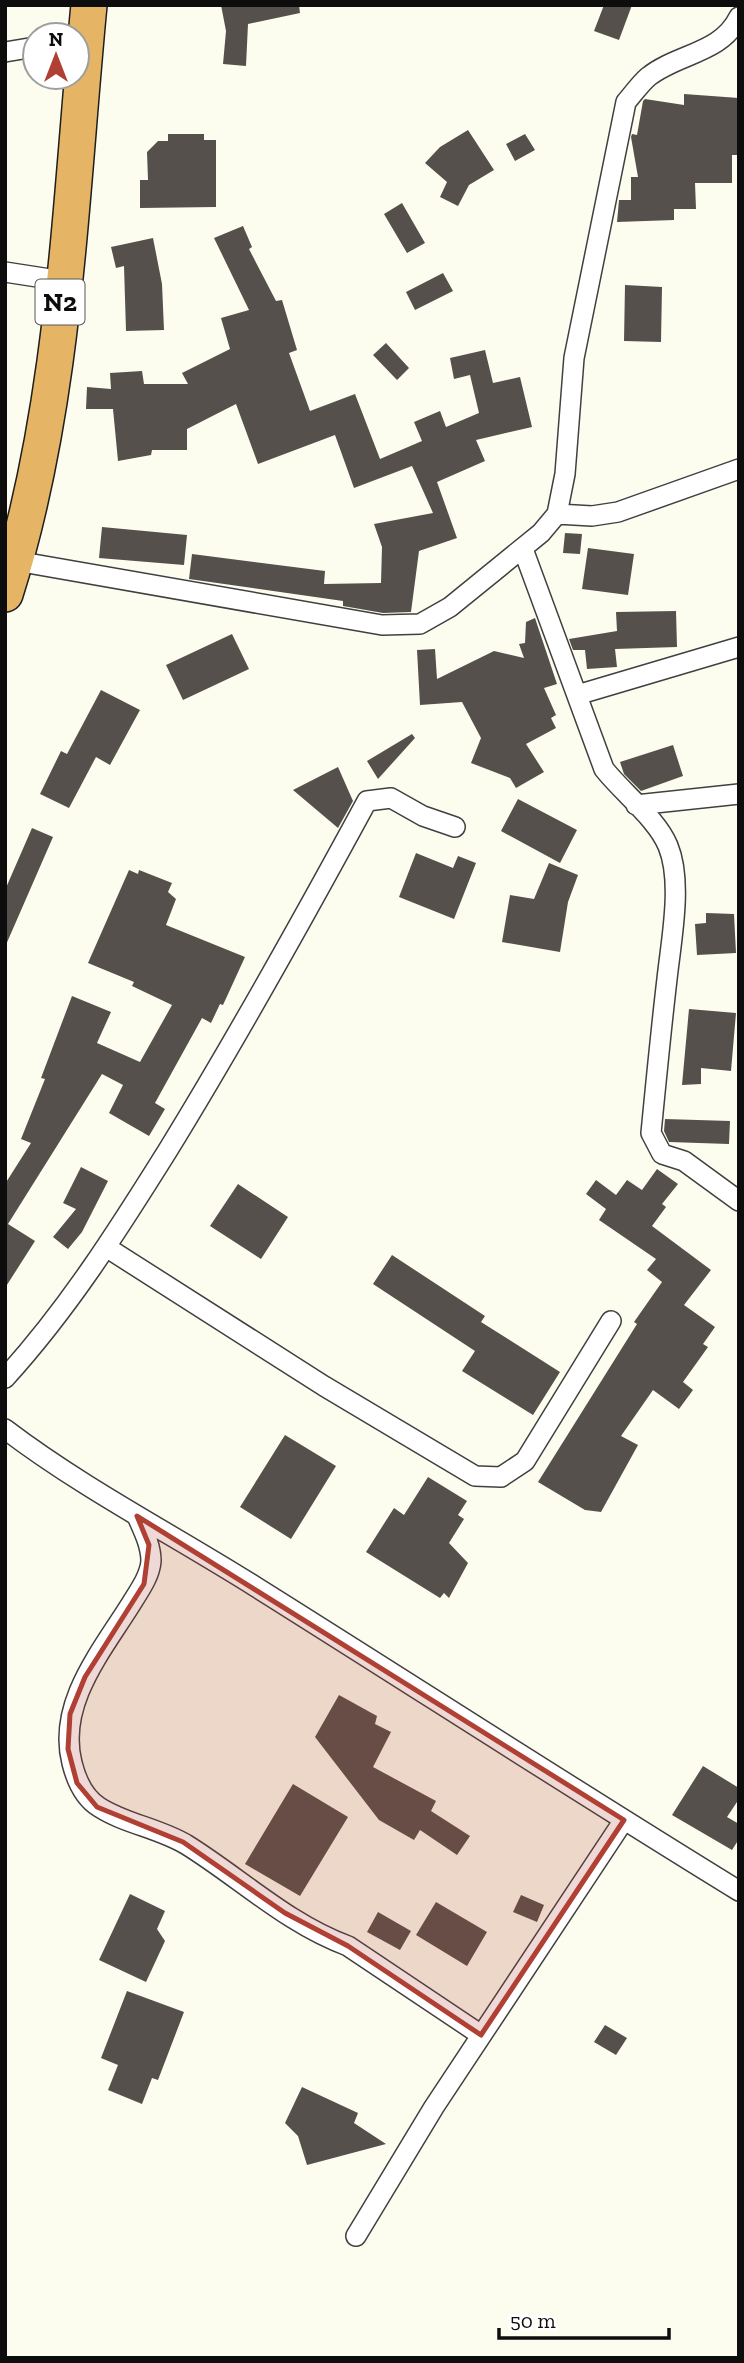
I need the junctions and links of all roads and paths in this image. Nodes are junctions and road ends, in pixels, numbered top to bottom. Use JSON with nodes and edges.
{"nodes":[{"id":1,"x":739,"y":17,"type":"edge"},
{"id":2,"x":79,"y":91,"type":"edge"},
{"id":3,"x":5,"y":272,"type":"edge"},
{"id":4,"x":63,"y":281,"type":"junction"},
{"id":5,"x":739,"y":469,"type":"edge"},
{"id":6,"x":556,"y":514,"type":"junction"},
{"id":7,"x":523,"y":549,"type":"junction"},
{"id":8,"x":16,"y":561,"type":"junction"},
{"id":9,"x":5,"y":594,"type":"edge"},
{"id":10,"x":739,"y":648,"type":"edge"},
{"id":11,"x":577,"y":695,"type":"junction"},
{"id":12,"x":739,"y":794,"type":"edge"},
{"id":13,"x":636,"y":805,"type":"junction"},
{"id":14,"x":455,"y":827,"type":"dead end"},
{"id":15,"x":739,"y":1200,"type":"edge"},
{"id":16,"x":106,"y":1247,"type":"junction"},
{"id":17,"x":611,"y":1321,"type":"dead end"},
{"id":18,"x":5,"y":1378,"type":"edge"},
{"id":19,"x":5,"y":1429,"type":"edge"},
{"id":20,"x":137,"y":1516,"type":"junction"},
{"id":21,"x":624,"y":1820,"type":"junction"},
{"id":22,"x":739,"y":1891,"type":"edge"},
{"id":23,"x":481,"y":2035,"type":"junction"},
{"id":24,"x":356,"y":2236,"type":"dead end"}],
"edges":[{"from":1,"to":6,"type":"street"},
{"from":2,"to":4,"type":"highway","number":"N2"},
{"from":3,"to":4,"type":"street"},
{"from":4,"to":8,"type":"highway","number":"N2"},
{"from":5,"to":6,"type":"street"},
{"from":6,"to":7,"type":"street"},
{"from":7,"to":8,"type":"street"},
{"from":7,"to":11,"type":"street"},
{"from":8,"to":9,"type":"highway","number":"N2"},
{"from":10,"to":11,"type":"street"},
{"from":11,"to":13,"type":"street"},
{"from":12,"to":13,"type":"street"},
{"from":13,"to":15,"type":"street"},
{"from":14,"to":16,"type":"street"},
{"from":16,"to":17,"type":"street"},
{"from":16,"to":18,"type":"street"},
{"from":19,"to":20,"type":"street"},
{"from":20,"to":21,"type":"street"},
{"from":20,"to":23,"type":"street"},
{"from":21,"to":22,"type":"street"},
{"from":21,"to":23,"type":"street"},
{"from":23,"to":24,"type":"street"}]}
